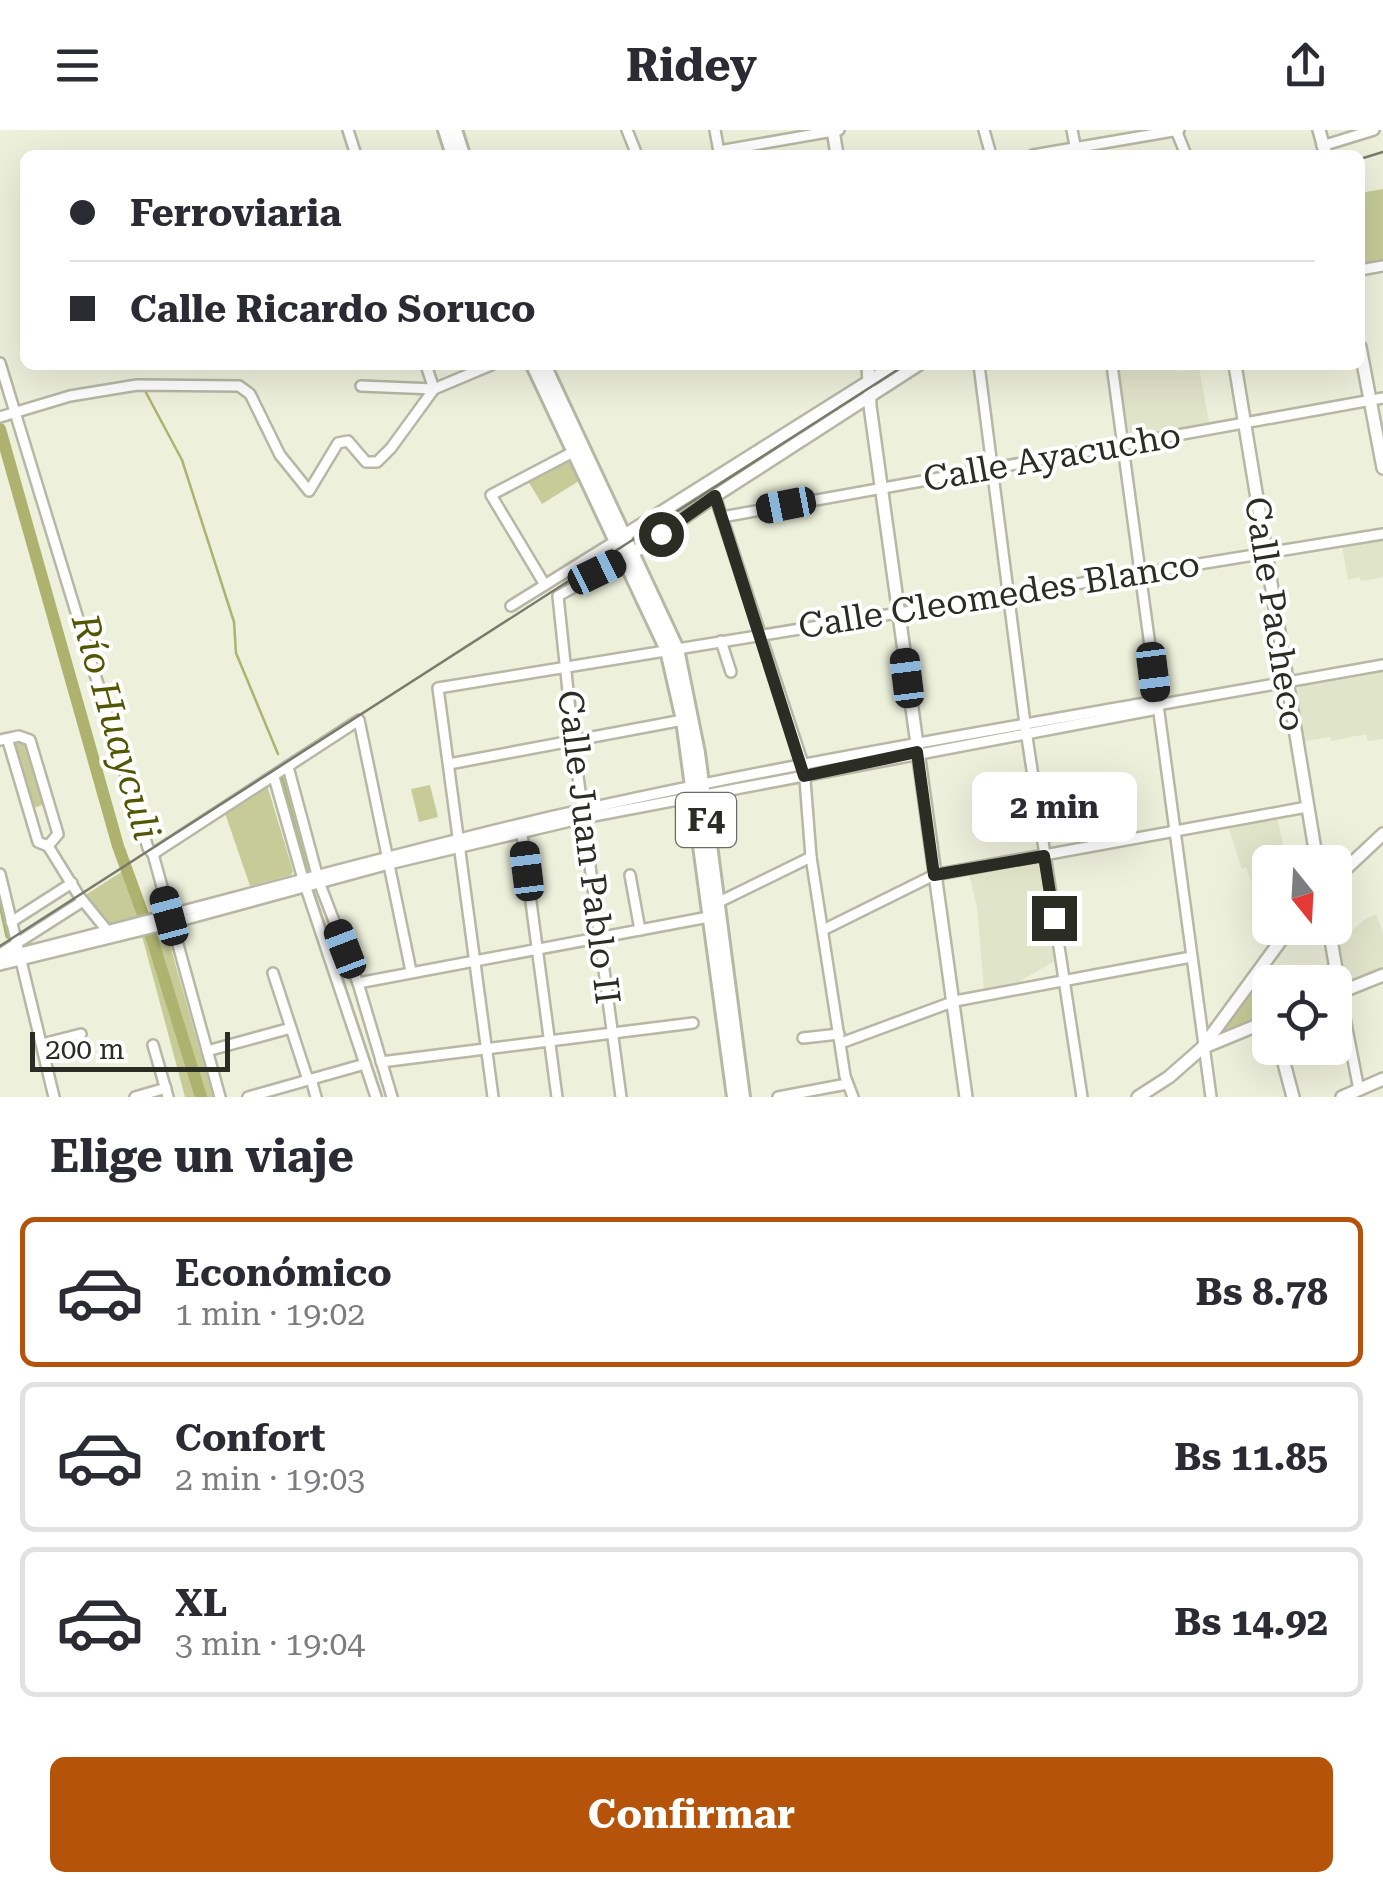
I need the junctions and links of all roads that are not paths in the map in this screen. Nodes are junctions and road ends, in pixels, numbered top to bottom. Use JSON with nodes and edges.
{"nodes":[{"id":1,"x":1177,"y":130,"type":"edge"},
{"id":2,"x":1322,"y":130,"type":"edge"},
{"id":3,"x":1374,"y":130,"type":"edge"},
{"id":4,"x":831,"y":131,"type":"edge"},
{"id":5,"x":1124,"y":140,"type":"junction"},
{"id":6,"x":734,"y":150,"type":"edge"},
{"id":7,"x":1080,"y":150,"type":"edge"},
{"id":8,"x":1126,"y":150,"type":"edge"},
{"id":9,"x":1326,"y":150,"type":"edge"},
{"id":10,"x":1381,"y":266,"type":"edge"},
{"id":11,"x":1383,"y":279,"type":"edge"},
{"id":12,"x":0,"y":363,"type":"edge"},
{"id":13,"x":1365,"y":363,"type":"edge"},
{"id":14,"x":428,"y":370,"type":"edge"},
{"id":15,"x":480,"y":370,"type":"edge"},
{"id":16,"x":535,"y":370,"type":"edge"},
{"id":17,"x":546,"y":370,"type":"edge"},
{"id":18,"x":865,"y":370,"type":"edge"},
{"id":19,"x":891,"y":370,"type":"edge"},
{"id":20,"x":909,"y":370,"type":"edge"},
{"id":21,"x":980,"y":370,"type":"edge"},
{"id":22,"x":1113,"y":370,"type":"edge"},
{"id":23,"x":1236,"y":370,"type":"edge"},
{"id":24,"x":362,"y":386,"type":"dead end"},
{"id":25,"x":434,"y":389,"type":"junction"},
{"id":26,"x":868,"y":393,"type":"junction"},
{"id":27,"x":1376,"y":399,"type":"edge"},
{"id":28,"x":16,"y":412,"type":"junction"},
{"id":29,"x":0,"y":417,"type":"edge"},
{"id":30,"x":1244,"y":422,"type":"junction"},
{"id":31,"x":1123,"y":444,"type":"junction"},
{"id":32,"x":573,"y":452,"type":"junction"},
{"id":33,"x":993,"y":467,"type":"junction"},
{"id":34,"x":1383,"y":468,"type":"edge"},
{"id":35,"x":882,"y":488,"type":"junction"},
{"id":36,"x":715,"y":496,"type":"junction"},
{"id":37,"x":722,"y":517,"type":"junction"},
{"id":38,"x":1383,"y":534,"type":"edge"},
{"id":39,"x":621,"y":538,"type":"junction"},
{"id":40,"x":1264,"y":553,"type":"junction"},
{"id":41,"x":630,"y":556,"type":"junction"},
{"id":42,"x":1140,"y":572,"type":"junction"},
{"id":43,"x":545,"y":585,"type":"junction"},
{"id":44,"x":1010,"y":592,"type":"junction"},
{"id":45,"x":512,"y":606,"type":"dead end"},
{"id":46,"x":898,"y":612,"type":"junction"},
{"id":47,"x":760,"y":634,"type":"junction"},
{"id":48,"x":721,"y":641,"type":"junction"},
{"id":49,"x":672,"y":649,"type":"junction"},
{"id":50,"x":1383,"y":665,"type":"edge"},
{"id":51,"x":567,"y":666,"type":"junction"},
{"id":52,"x":731,"y":672,"type":"dead end"},
{"id":53,"x":1286,"y":682,"type":"junction"},
{"id":54,"x":1157,"y":705,"type":"junction"},
{"id":55,"x":683,"y":720,"type":"junction"},
{"id":56,"x":1026,"y":728,"type":"junction"},
{"id":57,"x":573,"y":738,"type":"junction"},
{"id":58,"x":4,"y":741,"type":"edge"},
{"id":59,"x":916,"y":748,"type":"junction"},
{"id":60,"x":449,"y":764,"type":"junction"},
{"id":61,"x":288,"y":766,"type":"junction"},
{"id":62,"x":804,"y":771,"type":"junction"},
{"id":63,"x":274,"y":777,"type":"junction"},
{"id":64,"x":698,"y":792,"type":"junction"},
{"id":65,"x":1307,"y":807,"type":"junction"},
{"id":66,"x":583,"y":814,"type":"junction"},
{"id":67,"x":522,"y":828,"type":"junction"},
{"id":68,"x":1174,"y":832,"type":"junction"},
{"id":69,"x":1383,"y":834,"type":"edge"},
{"id":70,"x":460,"y":844,"type":"junction"},
{"id":71,"x":1314,"y":845,"type":"edge"},
{"id":72,"x":48,"y":846,"type":"junction"},
{"id":73,"x":153,"y":854,"type":"junction"},
{"id":74,"x":1044,"y":856,"type":"junction"},
{"id":75,"x":811,"y":857,"type":"junction"},
{"id":76,"x":389,"y":860,"type":"junction"},
{"id":77,"x":1352,"y":863,"type":"edge"},
{"id":78,"x":0,"y":874,"type":"edge"},
{"id":79,"x":630,"y":875,"type":"dead end"},
{"id":80,"x":934,"y":875,"type":"junction"},
{"id":81,"x":319,"y":878,"type":"junction"},
{"id":82,"x":72,"y":883,"type":"junction"},
{"id":83,"x":304,"y":883,"type":"junction"},
{"id":84,"x":83,"y":901,"type":"junction"},
{"id":85,"x":712,"y":911,"type":"junction"},
{"id":86,"x":170,"y":919,"type":"junction"},
{"id":87,"x":11,"y":922,"type":"junction"},
{"id":88,"x":640,"y":930,"type":"junction"},
{"id":89,"x":823,"y":930,"type":"junction"},
{"id":90,"x":110,"y":934,"type":"junction"},
{"id":91,"x":600,"y":938,"type":"junction"},
{"id":92,"x":1278,"y":945,"type":"edge"},
{"id":93,"x":537,"y":949,"type":"junction"},
{"id":94,"x":20,"y":952,"type":"junction"},
{"id":95,"x":1191,"y":958,"type":"junction"},
{"id":96,"x":0,"y":959,"type":"edge"},
{"id":97,"x":475,"y":960,"type":"junction"},
{"id":98,"x":411,"y":971,"type":"junction"},
{"id":99,"x":274,"y":973,"type":"dead end"},
{"id":100,"x":1383,"y":975,"type":"edge"},
{"id":101,"x":1064,"y":980,"type":"junction"},
{"id":102,"x":358,"y":983,"type":"junction"},
{"id":103,"x":1352,"y":988,"type":"edge"},
{"id":104,"x":955,"y":1002,"type":"junction"},
{"id":105,"x":693,"y":1023,"type":"dead end"},
{"id":106,"x":1252,"y":1027,"type":"edge"},
{"id":107,"x":291,"y":1028,"type":"junction"},
{"id":108,"x":82,"y":1034,"type":"dead end"},
{"id":109,"x":612,"y":1034,"type":"junction"},
{"id":110,"x":803,"y":1038,"type":"dead end"},
{"id":111,"x":840,"y":1038,"type":"junction"},
{"id":112,"x":550,"y":1041,"type":"junction"},
{"id":113,"x":42,"y":1044,"type":"junction"},
{"id":114,"x":152,"y":1045,"type":"dead end"},
{"id":115,"x":1202,"y":1048,"type":"junction"},
{"id":116,"x":486,"y":1050,"type":"junction"},
{"id":117,"x":207,"y":1051,"type":"junction"},
{"id":118,"x":1352,"y":1061,"type":"edge"},
{"id":119,"x":381,"y":1062,"type":"junction"},
{"id":120,"x":365,"y":1064,"type":"junction"},
{"id":121,"x":1285,"y":1065,"type":"edge"},
{"id":122,"x":1383,"y":1079,"type":"edge"},
{"id":123,"x":309,"y":1080,"type":"junction"},
{"id":124,"x":847,"y":1084,"type":"junction"},
{"id":125,"x":1358,"y":1090,"type":"junction"},
{"id":126,"x":167,"y":1093,"type":"edge"},
{"id":127,"x":54,"y":1097,"type":"edge"},
{"id":128,"x":135,"y":1097,"type":"edge"},
{"id":129,"x":220,"y":1097,"type":"edge"},
{"id":130,"x":248,"y":1097,"type":"edge"},
{"id":131,"x":316,"y":1097,"type":"edge"},
{"id":132,"x":376,"y":1097,"type":"edge"},
{"id":133,"x":392,"y":1097,"type":"edge"},
{"id":134,"x":493,"y":1097,"type":"edge"},
{"id":135,"x":557,"y":1097,"type":"edge"},
{"id":136,"x":621,"y":1097,"type":"edge"},
{"id":137,"x":734,"y":1097,"type":"edge"},
{"id":138,"x":743,"y":1097,"type":"edge"},
{"id":139,"x":778,"y":1097,"type":"edge"},
{"id":140,"x":854,"y":1097,"type":"edge"},
{"id":141,"x":966,"y":1097,"type":"edge"},
{"id":142,"x":1082,"y":1097,"type":"edge"},
{"id":143,"x":1138,"y":1097,"type":"edge"},
{"id":144,"x":1211,"y":1097,"type":"edge"},
{"id":145,"x":1293,"y":1097,"type":"edge"},
{"id":146,"x":1342,"y":1097,"type":"edge"}],
"edges":[{"from":1,"to":5,"type":"street"},
{"from":2,"to":9,"type":"main road"},
{"from":3,"to":9,"type":"street"},
{"from":4,"to":6,"type":"street"},
{"from":5,"to":7,"type":"street"},
{"from":5,"to":8,"type":"street"},
{"from":10,"to":11,"type":"street"},
{"from":12,"to":28,"type":"street"},
{"from":13,"to":27,"type":"main road"},
{"from":14,"to":25,"type":"street"},
{"from":15,"to":25,"type":"street"},
{"from":16,"to":32,"type":"highway","number":"F4"},
{"from":17,"to":39,"type":"highway","number":"F4"},
{"from":18,"to":26,"type":"main road"},
{"from":19,"to":26,"type":"main road"},
{"from":20,"to":26,"type":"main road"},
{"from":21,"to":33,"type":"street"},
{"from":22,"to":31,"type":"street"},
{"from":23,"to":30,"type":"main road","name":"Calle Pacheco"},
{"from":24,"to":25,"type":"street"},
{"from":25,"to":28,"type":"street"},
{"from":26,"to":35,"type":"main road"},
{"from":26,"to":36,"type":"main road"},
{"from":26,"to":39,"type":"main road"},
{"from":27,"to":30,"type":"street","name":"Calle Ayacucho"},
{"from":27,"to":34,"type":"main road"},
{"from":28,"to":29,"type":"street"},
{"from":28,"to":73,"type":"street"},
{"from":30,"to":31,"type":"street","name":"Calle Ayacucho"},
{"from":30,"to":40,"type":"main road","name":"Calle Pacheco"},
{"from":31,"to":33,"type":"street","name":"Calle Ayacucho"},
{"from":31,"to":42,"type":"street"},
{"from":32,"to":39,"type":"highway","number":"F4"},
{"from":32,"to":43,"type":"street"},
{"from":33,"to":35,"type":"street","name":"Calle Ayacucho"},
{"from":33,"to":44,"type":"street"},
{"from":35,"to":37,"type":"street","name":"Calle Ayacucho"},
{"from":35,"to":46,"type":"main road"},
{"from":36,"to":37,"type":"street"},
{"from":36,"to":41,"type":"main road"},
{"from":37,"to":47,"type":"street"},
{"from":38,"to":40,"type":"street","name":"Calle Cleomedes Blanco"},
{"from":39,"to":41,"type":"highway","number":"F4"},
{"from":39,"to":43,"type":"street"},
{"from":40,"to":42,"type":"street","name":"Calle Cleomedes Blanco"},
{"from":40,"to":53,"type":"main road","name":"Calle Pacheco"},
{"from":41,"to":49,"type":"highway","number":"F4"},
{"from":41,"to":51,"type":"street","name":"Calle Juan Pablo II"},
{"from":42,"to":44,"type":"street","name":"Calle Cleomedes Blanco"},
{"from":42,"to":54,"type":"street"},
{"from":43,"to":45,"type":"street"},
{"from":44,"to":46,"type":"street","name":"Calle Cleomedes Blanco"},
{"from":44,"to":56,"type":"street"},
{"from":46,"to":47,"type":"street","name":"Calle Cleomedes Blanco"},
{"from":46,"to":59,"type":"main road"},
{"from":47,"to":48,"type":"street","name":"Calle Cleomedes Blanco"},
{"from":47,"to":62,"type":"street"},
{"from":48,"to":49,"type":"street","name":"Calle Cleomedes Blanco"},
{"from":48,"to":52,"type":"street"},
{"from":49,"to":51,"type":"street","name":"Calle Cleomedes Blanco"},
{"from":49,"to":55,"type":"highway","number":"F4"},
{"from":49,"to":64,"type":"highway","number":"F4"},
{"from":50,"to":53,"type":"street"},
{"from":51,"to":57,"type":"street","name":"Calle Juan Pablo II"},
{"from":51,"to":60,"type":"street","name":"Calle Cleomedes Blanco"},
{"from":53,"to":54,"type":"street"},
{"from":53,"to":65,"type":"main road","name":"Calle Pacheco"},
{"from":54,"to":56,"type":"street"},
{"from":54,"to":68,"type":"street"},
{"from":55,"to":57,"type":"street"},
{"from":55,"to":64,"type":"highway","number":"F4"},
{"from":56,"to":59,"type":"street"},
{"from":56,"to":74,"type":"street"},
{"from":57,"to":60,"type":"street"},
{"from":57,"to":66,"type":"street","name":"Calle Juan Pablo II"},
{"from":58,"to":72,"type":"street"},
{"from":58,"to":72,"type":"street"},
{"from":59,"to":62,"type":"street"},
{"from":59,"to":80,"type":"main road"},
{"from":60,"to":70,"type":"street"},
{"from":61,"to":63,"type":"street"},
{"from":61,"to":76,"type":"street"},
{"from":61,"to":81,"type":"street"},
{"from":62,"to":64,"type":"street"},
{"from":62,"to":75,"type":"street"},
{"from":63,"to":73,"type":"street"},
{"from":63,"to":83,"type":"street"},
{"from":64,"to":66,"type":"street"},
{"from":64,"to":85,"type":"highway","number":"F4"},
{"from":65,"to":68,"type":"street"},
{"from":65,"to":71,"type":"main road","name":"Calle Pacheco"},
{"from":66,"to":67,"type":"street"},
{"from":66,"to":91,"type":"street","name":"Calle Juan Pablo II"},
{"from":67,"to":70,"type":"street"},
{"from":67,"to":93,"type":"street"},
{"from":68,"to":74,"type":"street"},
{"from":68,"to":95,"type":"street"},
{"from":69,"to":77,"type":"main road"},
{"from":70,"to":76,"type":"street"},
{"from":70,"to":97,"type":"street"},
{"from":72,"to":82,"type":"street"},
{"from":73,"to":86,"type":"street"},
{"from":74,"to":80,"type":"street"},
{"from":74,"to":101,"type":"street"},
{"from":75,"to":85,"type":"street"},
{"from":75,"to":89,"type":"street"},
{"from":76,"to":81,"type":"street"},
{"from":76,"to":98,"type":"street"},
{"from":78,"to":87,"type":"street"},
{"from":79,"to":88,"type":"street"},
{"from":80,"to":89,"type":"street"},
{"from":80,"to":104,"type":"main road"},
{"from":81,"to":83,"type":"street"},
{"from":81,"to":102,"type":"street"},
{"from":82,"to":84,"type":"street"},
{"from":82,"to":87,"type":"street"},
{"from":83,"to":86,"type":"street"},
{"from":83,"to":120,"type":"street"},
{"from":84,"to":90,"type":"street"},
{"from":84,"to":94,"type":"street"},
{"from":85,"to":88,"type":"street"},
{"from":85,"to":137,"type":"highway","number":"F4"},
{"from":85,"to":138,"type":"highway","number":"F4"},
{"from":86,"to":90,"type":"street"},
{"from":86,"to":117,"type":"street"},
{"from":87,"to":94,"type":"street"},
{"from":88,"to":91,"type":"street"},
{"from":89,"to":111,"type":"street"},
{"from":90,"to":94,"type":"street"},
{"from":91,"to":93,"type":"street"},
{"from":91,"to":109,"type":"street","name":"Calle Juan Pablo II"},
{"from":92,"to":115,"type":"main road"},
{"from":93,"to":97,"type":"street"},
{"from":93,"to":112,"type":"street"},
{"from":94,"to":96,"type":"street"},
{"from":94,"to":113,"type":"street"},
{"from":95,"to":101,"type":"street"},
{"from":95,"to":115,"type":"street"},
{"from":97,"to":98,"type":"street"},
{"from":97,"to":116,"type":"street"},
{"from":98,"to":102,"type":"street"},
{"from":99,"to":107,"type":"street"},
{"from":100,"to":103,"type":"main road"},
{"from":101,"to":104,"type":"street"},
{"from":101,"to":142,"type":"street"},
{"from":102,"to":119,"type":"street"},
{"from":104,"to":111,"type":"street"},
{"from":104,"to":141,"type":"main road"},
{"from":105,"to":109,"type":"street"},
{"from":106,"to":115,"type":"main road"},
{"from":107,"to":117,"type":"street"},
{"from":107,"to":123,"type":"street"},
{"from":108,"to":113,"type":"street"},
{"from":109,"to":112,"type":"street"},
{"from":109,"to":136,"type":"street","name":"Calle Juan Pablo II"},
{"from":110,"to":111,"type":"street"},
{"from":111,"to":124,"type":"street"},
{"from":112,"to":116,"type":"street"},
{"from":112,"to":135,"type":"street"},
{"from":113,"to":127,"type":"street"},
{"from":114,"to":126,"type":"street"},
{"from":115,"to":143,"type":"main road"},
{"from":115,"to":144,"type":"street"},
{"from":116,"to":119,"type":"street"},
{"from":116,"to":134,"type":"street"},
{"from":117,"to":129,"type":"street"},
{"from":118,"to":125,"type":"street"},
{"from":119,"to":133,"type":"street"},
{"from":120,"to":123,"type":"street"},
{"from":120,"to":132,"type":"street"},
{"from":121,"to":145,"type":"main road"},
{"from":122,"to":125,"type":"main road"},
{"from":123,"to":130,"type":"street"},
{"from":123,"to":131,"type":"street"},
{"from":124,"to":139,"type":"street"},
{"from":124,"to":140,"type":"street"},
{"from":125,"to":146,"type":"main road"},
{"from":126,"to":128,"type":"street"}]}
